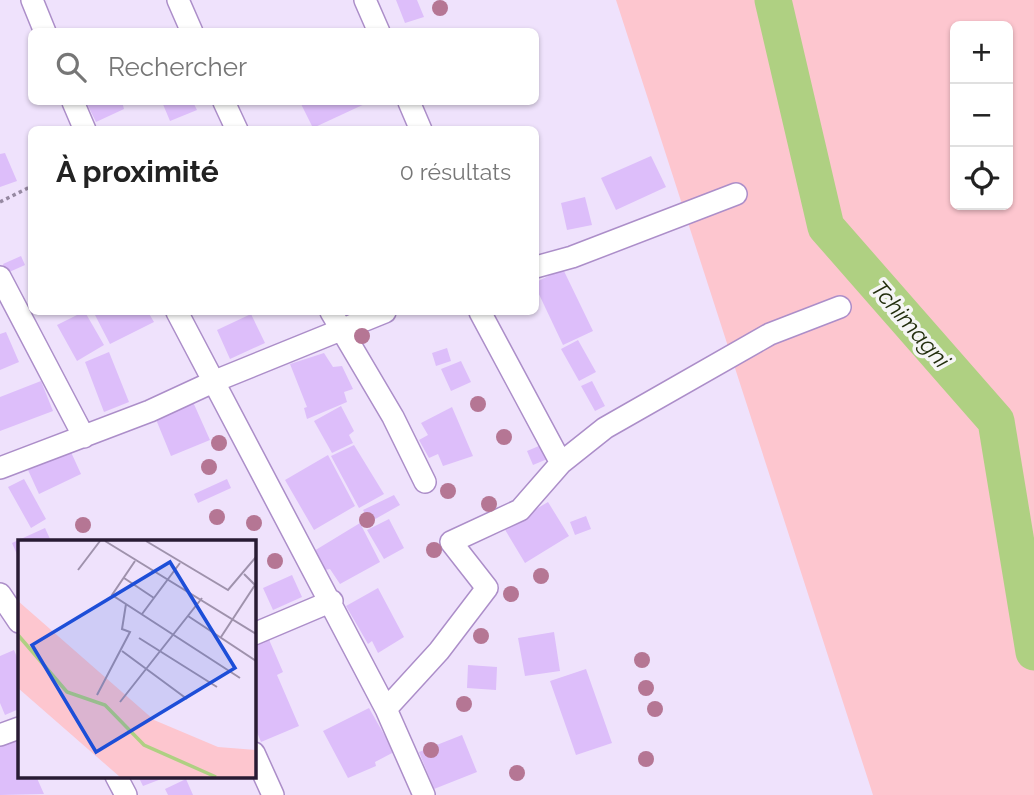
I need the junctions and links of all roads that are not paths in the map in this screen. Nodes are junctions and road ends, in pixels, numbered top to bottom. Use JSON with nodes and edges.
{"nodes":[{"id":1,"x":32,"y":0,"type":"edge"},
{"id":2,"x":178,"y":0,"type":"edge"},
{"id":3,"x":365,"y":0,"type":"edge"},
{"id":4,"x":43,"y":28,"type":"edge"},
{"id":5,"x":190,"y":28,"type":"edge"},
{"id":6,"x":377,"y":28,"type":"edge"},
{"id":7,"x":74,"y":105,"type":"edge"},
{"id":8,"x":225,"y":105,"type":"edge"},
{"id":9,"x":410,"y":105,"type":"edge"},
{"id":10,"x":83,"y":126,"type":"edge"},
{"id":11,"x":235,"y":126,"type":"edge"},
{"id":12,"x":419,"y":126,"type":"edge"},
{"id":13,"x":736,"y":194,"type":"dead end"},
{"id":14,"x":539,"y":266,"type":"edge"},
{"id":15,"x":0,"y":277,"type":"edge"},
{"id":16,"x":840,"y":307,"type":"dead end"},
{"id":17,"x":179,"y":315,"type":"edge"},
{"id":18,"x":333,"y":315,"type":"edge"},
{"id":19,"x":378,"y":315,"type":"edge"},
{"id":20,"x":482,"y":315,"type":"edge"},
{"id":21,"x":342,"y":331,"type":"junction"},
{"id":22,"x":215,"y":382,"type":"junction"},
{"id":23,"x":83,"y":437,"type":"junction"},
{"id":24,"x":561,"y":463,"type":"junction"},
{"id":25,"x":0,"y":468,"type":"edge"},
{"id":26,"x":425,"y":482,"type":"dead end"},
{"id":27,"x":0,"y":594,"type":"edge"},
{"id":28,"x":332,"y":601,"type":"junction"},
{"id":29,"x":18,"y":621,"type":"edge"},
{"id":30,"x":256,"y":633,"type":"edge"},
{"id":31,"x":386,"y":709,"type":"junction"},
{"id":32,"x":18,"y":728,"type":"edge"},
{"id":33,"x":0,"y":735,"type":"edge"},
{"id":34,"x":256,"y":757,"type":"edge"},
{"id":35,"x":117,"y":778,"type":"edge"},
{"id":36,"x":126,"y":795,"type":"edge"},
{"id":37,"x":274,"y":795,"type":"edge"},
{"id":38,"x":424,"y":795,"type":"edge"}],
"edges":[{"from":1,"to":4,"type":"street"},
{"from":2,"to":5,"type":"street"},
{"from":3,"to":6,"type":"street"},
{"from":7,"to":10,"type":"street"},
{"from":8,"to":11,"type":"street"},
{"from":9,"to":12,"type":"street"},
{"from":13,"to":14,"type":"street"},
{"from":15,"to":23,"type":"street"},
{"from":16,"to":24,"type":"street"},
{"from":17,"to":22,"type":"street"},
{"from":18,"to":21,"type":"street"},
{"from":19,"to":21,"type":"street"},
{"from":20,"to":24,"type":"street"},
{"from":21,"to":22,"type":"street"},
{"from":21,"to":26,"type":"street"},
{"from":22,"to":23,"type":"street"},
{"from":22,"to":28,"type":"street"},
{"from":23,"to":25,"type":"street"},
{"from":24,"to":31,"type":"street"},
{"from":27,"to":29,"type":"street"},
{"from":28,"to":30,"type":"street"},
{"from":28,"to":31,"type":"street"},
{"from":31,"to":38,"type":"street"},
{"from":32,"to":33,"type":"street"},
{"from":34,"to":37,"type":"street"},
{"from":35,"to":36,"type":"street"}]}
